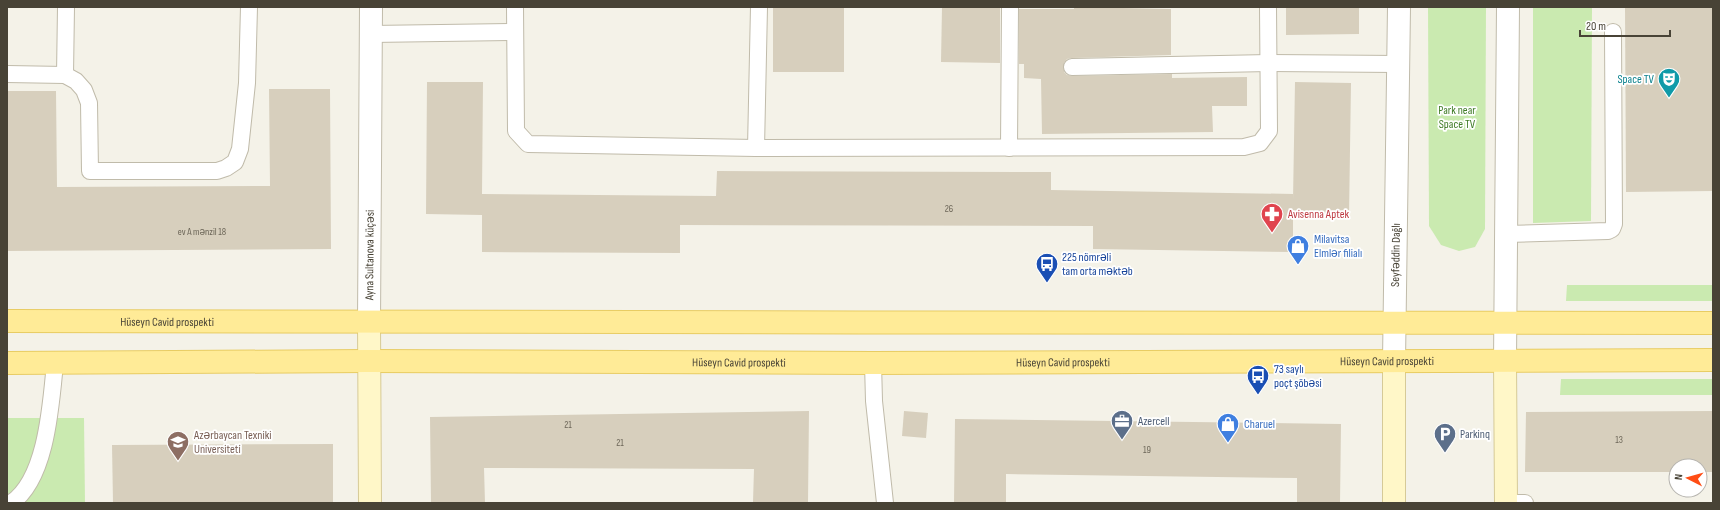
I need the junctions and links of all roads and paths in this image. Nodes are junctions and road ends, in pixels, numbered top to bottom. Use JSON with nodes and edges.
{"nodes":[{"id":1,"x":66,"y":7,"type":"edge"},
{"id":2,"x":249,"y":7,"type":"edge"},
{"id":3,"x":371,"y":7,"type":"edge"},
{"id":4,"x":515,"y":7,"type":"edge"},
{"id":5,"x":759,"y":7,"type":"edge"},
{"id":6,"x":1010,"y":7,"type":"edge"},
{"id":7,"x":1268,"y":7,"type":"edge"},
{"id":8,"x":1399,"y":7,"type":"edge"},
{"id":9,"x":1508,"y":7,"type":"edge"},
{"id":10,"x":515,"y":32,"type":"junction"},
{"id":11,"x":1613,"y":32,"type":"dead end"},
{"id":12,"x":371,"y":34,"type":"junction"},
{"id":13,"x":1269,"y":63,"type":"junction"},
{"id":14,"x":1398,"y":64,"type":"junction"},
{"id":15,"x":1072,"y":67,"type":"dead end"},
{"id":16,"x":7,"y":74,"type":"edge"},
{"id":17,"x":64,"y":75,"type":"junction"},
{"id":18,"x":756,"y":148,"type":"junction"},
{"id":19,"x":1009,"y":148,"type":"junction"},
{"id":20,"x":1506,"y":234,"type":"junction"},
{"id":21,"x":7,"y":321,"type":"edge"},
{"id":22,"x":1395,"y":321,"type":"junction"},
{"id":23,"x":1505,"y":322,"type":"junction"},
{"id":24,"x":369,"y":323,"type":"junction"},
{"id":25,"x":1713,"y":323,"type":"edge"},
{"id":26,"x":1713,"y":360,"type":"edge"},
{"id":27,"x":368,"y":361,"type":"junction"},
{"id":28,"x":1394,"y":361,"type":"junction"},
{"id":29,"x":1505,"y":361,"type":"junction"},
{"id":30,"x":7,"y":363,"type":"edge"},
{"id":31,"x":55,"y":363,"type":"junction"},
{"id":32,"x":873,"y":363,"type":"junction"},
{"id":33,"x":11,"y":503,"type":"edge"},
{"id":34,"x":370,"y":503,"type":"edge"},
{"id":35,"x":885,"y":503,"type":"edge"},
{"id":36,"x":1394,"y":503,"type":"edge"},
{"id":37,"x":1506,"y":503,"type":"edge"},
{"id":38,"x":1525,"y":503,"type":"edge"}],
"edges":[{"from":1,"to":17,"type":"lane"},
{"from":2,"to":17,"type":"lane"},
{"from":3,"to":12,"type":"street","name":"Ayna Sultanova küçəsi"},
{"from":4,"to":10,"type":"lane"},
{"from":5,"to":18,"type":"lane"},
{"from":6,"to":19,"type":"lane"},
{"from":7,"to":13,"type":"lane"},
{"from":8,"to":14,"type":"street","name":"Seyfəddin Dağlı"},
{"from":9,"to":20,"type":"street"},
{"from":10,"to":12,"type":"lane"},
{"from":10,"to":18,"type":"lane"},
{"from":11,"to":20,"type":"lane"},
{"from":12,"to":24,"type":"street","name":"Ayna Sultanova küçəsi"},
{"from":13,"to":14,"type":"lane"},
{"from":13,"to":15,"type":"lane"},
{"from":13,"to":19,"type":"lane"},
{"from":14,"to":22,"type":"street","name":"Seyfəddin Dağlı"},
{"from":16,"to":17,"type":"lane"},
{"from":18,"to":19,"type":"lane"},
{"from":20,"to":23,"type":"street"},
{"from":21,"to":24,"type":"main road","name":"Hüseyn Cavid prospekti"},
{"from":22,"to":23,"type":"main road"},
{"from":22,"to":24,"type":"main road","name":"Hüseyn Cavid prospekti"},
{"from":22,"to":28,"type":"street","name":"Seyfəddin Dağlı"},
{"from":23,"to":25,"type":"main road"},
{"from":23,"to":29,"type":"street"},
{"from":24,"to":27,"type":"street","name":"Ayna Sultanova küçəsi"},
{"from":26,"to":29,"type":"main road","name":"Hüseyn Cavid prospekti"},
{"from":27,"to":31,"type":"main road","name":"Hüseyn Cavid prospekti"},
{"from":27,"to":32,"type":"main road","name":"Hüseyn Cavid prospekti"},
{"from":27,"to":34,"type":"street","name":"Ayna Sultanova küçəsi"},
{"from":28,"to":29,"type":"main road","name":"Hüseyn Cavid prospekti"},
{"from":28,"to":32,"type":"main road","name":"Hüseyn Cavid prospekti"},
{"from":28,"to":36,"type":"street","name":"Seyfəddin Dağlı"},
{"from":29,"to":37,"type":"street"},
{"from":30,"to":31,"type":"main road"},
{"from":31,"to":33,"type":"lane"},
{"from":32,"to":35,"type":"lane"},
{"from":37,"to":38,"type":"lane"}]}
